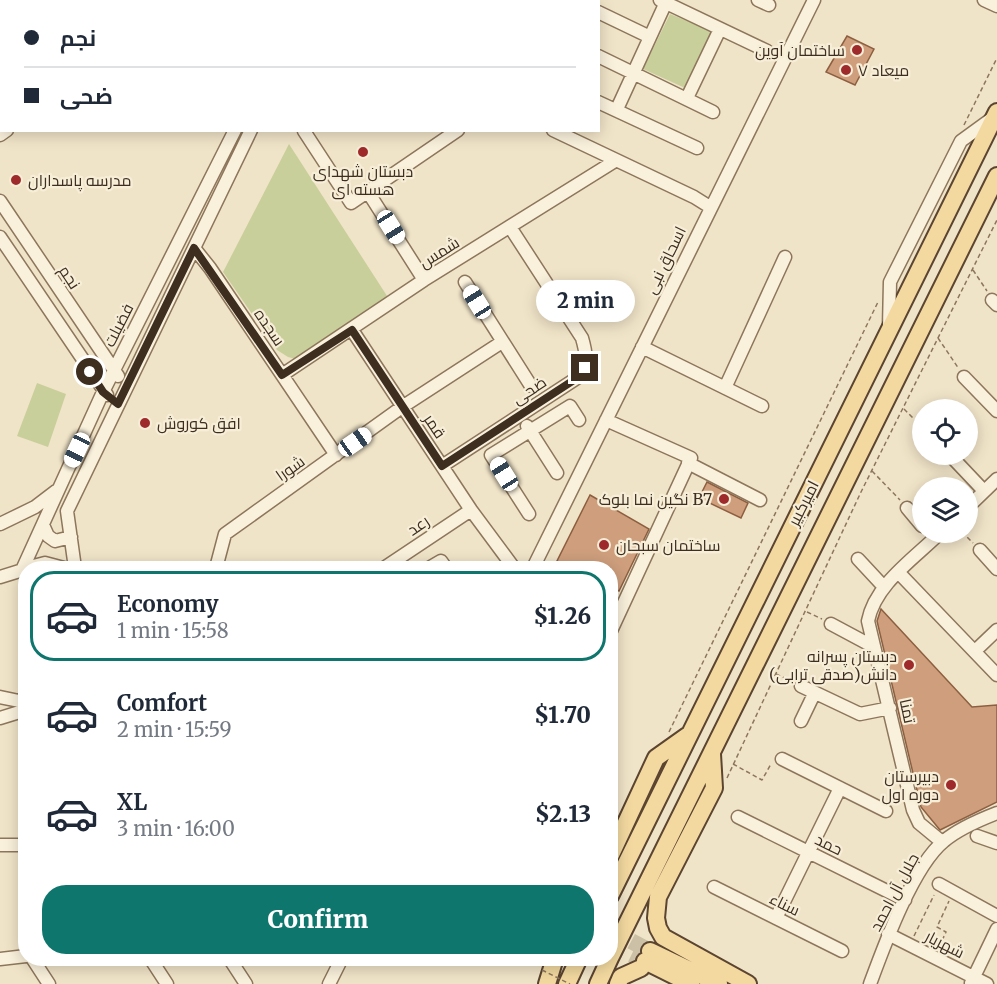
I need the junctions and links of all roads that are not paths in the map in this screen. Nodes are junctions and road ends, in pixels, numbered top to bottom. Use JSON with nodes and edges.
{"nodes":[{"id":1,"x":814,"y":0,"type":"edge"},
{"id":2,"x":984,"y":0,"type":"edge"},
{"id":3,"x":664,"y":1,"type":"edge"},
{"id":4,"x":997,"y":6,"type":"edge"},
{"id":5,"x":600,"y":13,"type":"edge"},
{"id":6,"x":720,"y":29,"type":"junction"},
{"id":7,"x":650,"y":37,"type":"junction"},
{"id":8,"x":767,"y":51,"type":"dead end"},
{"id":9,"x":600,"y":57,"type":"edge"},
{"id":10,"x":634,"y":73,"type":"junction"},
{"id":11,"x":687,"y":98,"type":"junction"},
{"id":12,"x":600,"y":103,"type":"edge"},
{"id":13,"x":617,"y":109,"type":"junction"},
{"id":14,"x":713,"y":112,"type":"dead end"},
{"id":15,"x":996,"y":114,"type":"edge"},
{"id":16,"x":234,"y":132,"type":"edge"},
{"id":17,"x":250,"y":132,"type":"edge"},
{"id":18,"x":305,"y":132,"type":"edge"},
{"id":19,"x":455,"y":132,"type":"edge"},
{"id":20,"x":557,"y":132,"type":"edge"},
{"id":21,"x":698,"y":148,"type":"dead end"},
{"id":22,"x":615,"y":161,"type":"junction"},
{"id":23,"x":997,"y":176,"type":"edge"},
{"id":24,"x":368,"y":192,"type":"junction"},
{"id":25,"x":0,"y":201,"type":"edge"},
{"id":26,"x":710,"y":207,"type":"junction"},
{"id":27,"x":510,"y":227,"type":"junction"},
{"id":28,"x":0,"y":237,"type":"edge"},
{"id":29,"x":194,"y":248,"type":"junction"},
{"id":30,"x":785,"y":257,"type":"dead end"},
{"id":31,"x":42,"y":265,"type":"junction"},
{"id":32,"x":26,"y":276,"type":"junction"},
{"id":33,"x":424,"y":280,"type":"junction"},
{"id":34,"x":465,"y":282,"type":"dead end"},
{"id":35,"x":352,"y":330,"type":"junction"},
{"id":36,"x":502,"y":342,"type":"junction"},
{"id":37,"x":642,"y":347,"type":"junction"},
{"id":38,"x":113,"y":372,"type":"junction"},
{"id":39,"x":282,"y":375,"type":"junction"},
{"id":40,"x":964,"y":377,"type":"road end"},
{"id":41,"x":127,"y":384,"type":"junction"},
{"id":42,"x":531,"y":386,"type":"dead end"},
{"id":43,"x":725,"y":388,"type":"junction"},
{"id":44,"x":103,"y":392,"type":"junction"},
{"id":45,"x":118,"y":404,"type":"junction"},
{"id":46,"x":762,"y":406,"type":"dead end"},
{"id":47,"x":402,"y":407,"type":"junction"},
{"id":48,"x":997,"y":411,"type":"edge"},
{"id":49,"x":520,"y":415,"type":"junction"},
{"id":50,"x":579,"y":420,"type":"dead end"},
{"id":51,"x":606,"y":420,"type":"junction"},
{"id":52,"x":530,"y":431,"type":"junction"},
{"id":53,"x":833,"y":445,"type":"junction"},
{"id":54,"x":336,"y":456,"type":"junction"},
{"id":55,"x":858,"y":458,"type":"junction"},
{"id":56,"x":688,"y":464,"type":"junction"},
{"id":57,"x":959,"y":465,"type":"edge"},
{"id":58,"x":442,"y":466,"type":"junction"},
{"id":59,"x":557,"y":472,"type":"dead end"},
{"id":60,"x":818,"y":475,"type":"junction"},
{"id":61,"x":997,"y":479,"type":"edge"},
{"id":62,"x":60,"y":488,"type":"junction"},
{"id":63,"x":843,"y":488,"type":"junction"},
{"id":64,"x":984,"y":491,"type":"junction"},
{"id":65,"x":978,"y":497,"type":"edge"},
{"id":66,"x":760,"y":500,"type":"dead end"},
{"id":67,"x":907,"y":508,"type":"road end"},
{"id":68,"x":471,"y":510,"type":"junction"},
{"id":69,"x":529,"y":514,"type":"dead end"},
{"id":70,"x":912,"y":514,"type":"edge"},
{"id":71,"x":0,"y":524,"type":"edge"},
{"id":72,"x":43,"y":525,"type":"junction"},
{"id":73,"x":71,"y":537,"type":"junction"},
{"id":74,"x":927,"y":543,"type":"edge"},
{"id":75,"x":980,"y":550,"type":"road end"},
{"id":76,"x":858,"y":559,"type":"dead end"},
{"id":77,"x":28,"y":561,"type":"edge"},
{"id":78,"x":74,"y":561,"type":"edge"},
{"id":79,"x":218,"y":561,"type":"edge"},
{"id":80,"x":399,"y":561,"type":"edge"},
{"id":81,"x":509,"y":561,"type":"edge"},
{"id":82,"x":536,"y":561,"type":"edge"},
{"id":83,"x":997,"y":569,"type":"edge"},
{"id":84,"x":18,"y":571,"type":"edge"},
{"id":85,"x":899,"y":573,"type":"junction"},
{"id":86,"x":0,"y":577,"type":"edge"},
{"id":87,"x":884,"y":587,"type":"junction"},
{"id":88,"x":618,"y":614,"type":"edge"},
{"id":89,"x":831,"y":624,"type":"road end"},
{"id":90,"x":997,"y":630,"type":"edge"},
{"id":91,"x":874,"y":647,"type":"junction"},
{"id":92,"x":975,"y":651,"type":"junction"},
{"id":93,"x":997,"y":675,"type":"edge"},
{"id":94,"x":801,"y":686,"type":"road end"},
{"id":95,"x":814,"y":694,"type":"junction"},
{"id":96,"x":0,"y":697,"type":"edge"},
{"id":97,"x":18,"y":701,"type":"edge"},
{"id":98,"x":890,"y":708,"type":"junction"},
{"id":99,"x":18,"y":712,"type":"edge"},
{"id":100,"x":0,"y":718,"type":"edge"},
{"id":101,"x":801,"y":721,"type":"dead end"},
{"id":102,"x":688,"y":736,"type":"junction"},
{"id":103,"x":712,"y":753,"type":"junction"},
{"id":104,"x":782,"y":759,"type":"road end"},
{"id":105,"x":840,"y":788,"type":"junction"},
{"id":106,"x":886,"y":811,"type":"dead end"},
{"id":107,"x":997,"y":813,"type":"edge"},
{"id":108,"x":738,"y":817,"type":"dead end"},
{"id":109,"x":977,"y":836,"type":"dead end"},
{"id":110,"x":618,"y":840,"type":"edge"},
{"id":111,"x":942,"y":842,"type":"junction"},
{"id":112,"x":997,"y":843,"type":"edge"},
{"id":113,"x":0,"y":845,"type":"edge"},
{"id":114,"x":18,"y":846,"type":"edge"},
{"id":115,"x":808,"y":852,"type":"junction"},
{"id":116,"x":618,"y":880,"type":"edge"},
{"id":117,"x":939,"y":884,"type":"road end"},
{"id":118,"x":714,"y":887,"type":"dead end"},
{"id":119,"x":905,"y":900,"type":"junction"},
{"id":120,"x":997,"y":916,"type":"edge"},
{"id":121,"x":776,"y":918,"type":"junction"},
{"id":122,"x":658,"y":928,"type":"junction"},
{"id":123,"x":997,"y":929,"type":"edge"},
{"id":124,"x":888,"y":934,"type":"junction"},
{"id":125,"x":618,"y":942,"type":"edge"},
{"id":126,"x":842,"y":951,"type":"dead end"},
{"id":127,"x":18,"y":957,"type":"edge"},
{"id":128,"x":0,"y":959,"type":"edge"},
{"id":129,"x":646,"y":960,"type":"junction"},
{"id":130,"x":37,"y":966,"type":"edge"},
{"id":131,"x":155,"y":966,"type":"edge"},
{"id":132,"x":234,"y":966,"type":"edge"},
{"id":133,"x":338,"y":966,"type":"edge"},
{"id":134,"x":576,"y":966,"type":"edge"},
{"id":135,"x":606,"y":966,"type":"edge"},
{"id":136,"x":972,"y":981,"type":"edge"},
{"id":137,"x":49,"y":984,"type":"edge"},
{"id":138,"x":167,"y":984,"type":"edge"},
{"id":139,"x":246,"y":984,"type":"edge"},
{"id":140,"x":329,"y":984,"type":"edge"},
{"id":141,"x":568,"y":984,"type":"edge"},
{"id":142,"x":598,"y":984,"type":"edge"},
{"id":143,"x":618,"y":984,"type":"edge"},
{"id":144,"x":671,"y":984,"type":"edge"},
{"id":145,"x":691,"y":984,"type":"edge"},
{"id":146,"x":719,"y":984,"type":"edge"},
{"id":147,"x":748,"y":984,"type":"edge"},
{"id":148,"x":870,"y":984,"type":"edge"},
{"id":149,"x":987,"y":984,"type":"edge"}],
"edges":[{"from":1,"to":26,"type":"street","name":"اسحاق نبی"},
{"from":2,"to":4,"type":"street"},
{"from":3,"to":6,"type":"street"},
{"from":3,"to":7,"type":"street"},
{"from":5,"to":7,"type":"street"},
{"from":6,"to":8,"type":"street"},
{"from":6,"to":11,"type":"street"},
{"from":7,"to":10,"type":"street"},
{"from":9,"to":10,"type":"street"},
{"from":10,"to":11,"type":"street"},
{"from":10,"to":13,"type":"street"},
{"from":11,"to":14,"type":"street"},
{"from":12,"to":13,"type":"street"},
{"from":13,"to":21,"type":"street"},
{"from":15,"to":53,"type":"main road","name":"امیرکبیر"},
{"from":16,"to":38,"type":"street","name":"فضیلت"},
{"from":17,"to":29,"type":"street","name":"فضیلت"},
{"from":18,"to":24,"type":"street"},
{"from":19,"to":24,"type":"street"},
{"from":20,"to":22,"type":"street"},
{"from":22,"to":26,"type":"street"},
{"from":22,"to":27,"type":"street","name":"شمس"},
{"from":23,"to":55,"type":"main road","name":"امیرکبیر"},
{"from":24,"to":33,"type":"street"},
{"from":25,"to":31,"type":"street","name":"نجم"},
{"from":26,"to":37,"type":"street","name":"اسحاق نبی"},
{"from":27,"to":33,"type":"street","name":"شمس"},
{"from":27,"to":49,"type":"street","name":"ضحی"},
{"from":28,"to":32,"type":"street"},
{"from":29,"to":39,"type":"street","name":"سجده"},
{"from":29,"to":41,"type":"street","name":"فضیلت"},
{"from":30,"to":43,"type":"street"},
{"from":31,"to":32,"type":"street"},
{"from":31,"to":38,"type":"street","name":"نجم"},
{"from":32,"to":44,"type":"street"},
{"from":33,"to":35,"type":"street","name":"شمس"},
{"from":34,"to":36,"type":"street"},
{"from":35,"to":39,"type":"street","name":"شمس"},
{"from":35,"to":47,"type":"street","name":"قمر"},
{"from":36,"to":42,"type":"street"},
{"from":36,"to":47,"type":"street","name":"شورا"},
{"from":37,"to":43,"type":"street"},
{"from":37,"to":51,"type":"street","name":"اسحاق نبی"},
{"from":38,"to":41,"type":"street","name":"نجم"},
{"from":38,"to":44,"type":"street","name":"فضیلت"},
{"from":39,"to":54,"type":"street","name":"سجده"},
{"from":40,"to":48,"type":"street"},
{"from":41,"to":45,"type":"street","name":"فضیلت"},
{"from":43,"to":46,"type":"street"},
{"from":44,"to":45,"type":"street"},
{"from":44,"to":62,"type":"street","name":"فضیلت"},
{"from":45,"to":73,"type":"street","name":"فضیلت"},
{"from":47,"to":54,"type":"street","name":"شورا"},
{"from":47,"to":58,"type":"street","name":"قمر"},
{"from":49,"to":52,"type":"street"},
{"from":49,"to":58,"type":"street","name":"ضحی"},
{"from":50,"to":52,"type":"street"},
{"from":51,"to":56,"type":"street"},
{"from":51,"to":82,"type":"street","name":"اسحاق نبی"},
{"from":52,"to":59,"type":"street"},
{"from":52,"to":69,"type":"street"},
{"from":53,"to":55,"type":"main road"},
{"from":53,"to":60,"type":"main road","name":"امیرکبیر"},
{"from":54,"to":79,"type":"street","name":"شورا"},
{"from":55,"to":63,"type":"main road","name":"امیرکبیر"},
{"from":56,"to":66,"type":"street"},
{"from":56,"to":88,"type":"street"},
{"from":57,"to":64,"type":"street"},
{"from":58,"to":68,"type":"street","name":"قمر"},
{"from":60,"to":63,"type":"main road"},
{"from":60,"to":102,"type":"main road","name":"امیرکبیر"},
{"from":61,"to":64,"type":"street"},
{"from":62,"to":71,"type":"street"},
{"from":62,"to":72,"type":"street","name":"فضیلت"},
{"from":63,"to":103,"type":"main road","name":"امیرکبیر"},
{"from":64,"to":65,"type":"street"},
{"from":67,"to":70,"type":"street"},
{"from":68,"to":80,"type":"street","name":"رعد"},
{"from":68,"to":81,"type":"street","name":"قمر"},
{"from":72,"to":73,"type":"street"},
{"from":72,"to":77,"type":"street","name":"فضیلت"},
{"from":73,"to":78,"type":"street","name":"فضیلت"},
{"from":74,"to":85,"type":"street","name":"تمنا"},
{"from":75,"to":83,"type":"street"},
{"from":76,"to":87,"type":"street"},
{"from":84,"to":86,"type":"street"},
{"from":85,"to":87,"type":"street","name":"تمنا"},
{"from":85,"to":92,"type":"street"},
{"from":87,"to":91,"type":"street","name":"تمنا"},
{"from":89,"to":91,"type":"street"},
{"from":90,"to":92,"type":"street"},
{"from":91,"to":98,"type":"street","name":"تمنا"},
{"from":92,"to":93,"type":"street"},
{"from":94,"to":95,"type":"street"},
{"from":95,"to":98,"type":"street"},
{"from":95,"to":101,"type":"street"},
{"from":96,"to":97,"type":"street"},
{"from":98,"to":111,"type":"street","name":"تمنا"},
{"from":99,"to":100,"type":"street"},
{"from":102,"to":110,"type":"main road"},
{"from":102,"to":116,"type":"main road","name":"امیرکبیر"},
{"from":103,"to":122,"type":"main road"},
{"from":103,"to":125,"type":"main road","name":"امیرکبیر"},
{"from":104,"to":105,"type":"street"},
{"from":105,"to":106,"type":"street"},
{"from":105,"to":115,"type":"street"},
{"from":107,"to":111,"type":"street","name":"جلال آل احمد"},
{"from":108,"to":115,"type":"street","name":"حمد"},
{"from":109,"to":112,"type":"street"},
{"from":111,"to":119,"type":"street","name":"جلال آل احمد"},
{"from":113,"to":114,"type":"street"},
{"from":115,"to":119,"type":"street","name":"حمد"},
{"from":115,"to":121,"type":"street"},
{"from":117,"to":120,"type":"street"},
{"from":118,"to":121,"type":"street","name":"سناء"},
{"from":119,"to":124,"type":"street","name":"جلال آل احمد"},
{"from":121,"to":126,"type":"street","name":"سناء"},
{"from":122,"to":129,"type":"main road"},
{"from":122,"to":147,"type":"main road"},
{"from":123,"to":136,"type":"street"},
{"from":124,"to":136,"type":"street","name":"شهریار"},
{"from":124,"to":148,"type":"street","name":"جلال آل احمد"},
{"from":127,"to":128,"type":"street"},
{"from":129,"to":143,"type":"main road"},
{"from":129,"to":144,"type":"main road"},
{"from":129,"to":145,"type":"main road"},
{"from":129,"to":146,"type":"main road"},
{"from":130,"to":137,"type":"street"},
{"from":131,"to":138,"type":"street"},
{"from":132,"to":139,"type":"street"},
{"from":133,"to":140,"type":"street"},
{"from":134,"to":141,"type":"main road"},
{"from":135,"to":142,"type":"main road","name":"امیرکبیر"},
{"from":136,"to":149,"type":"street","name":"شهریار"}]}
